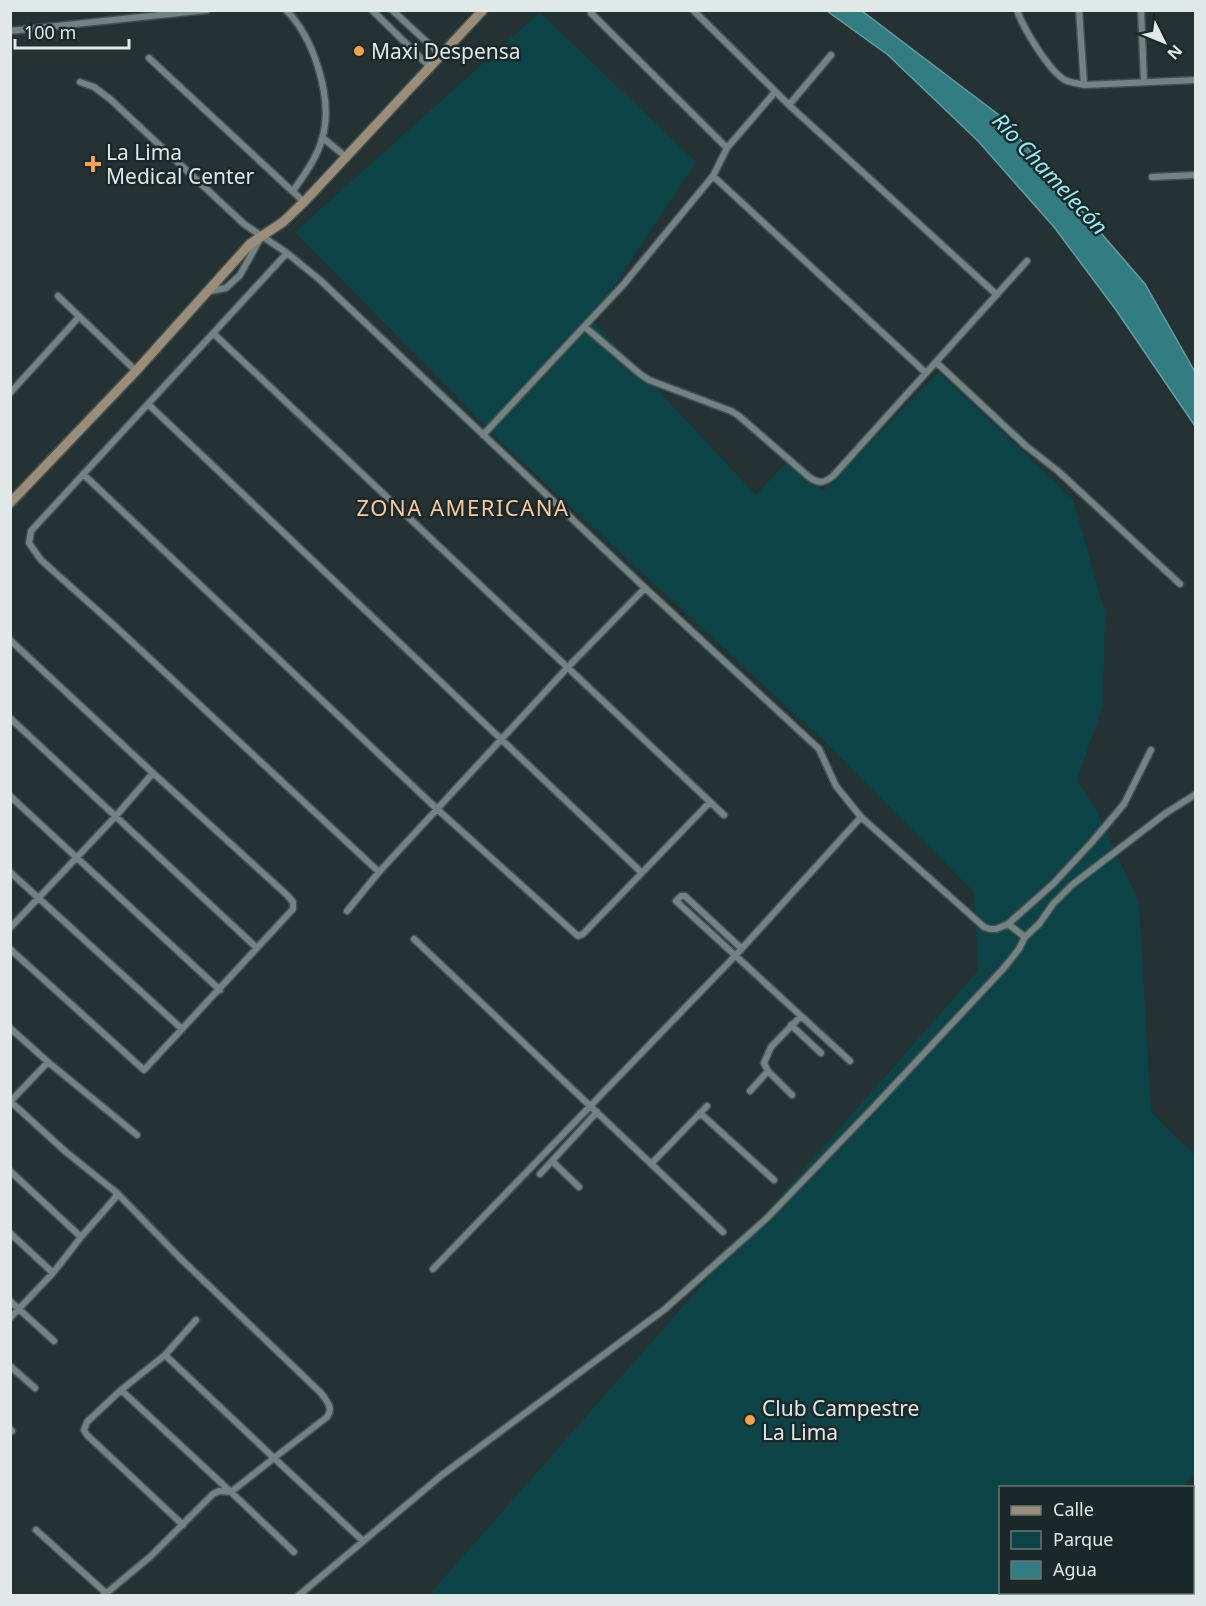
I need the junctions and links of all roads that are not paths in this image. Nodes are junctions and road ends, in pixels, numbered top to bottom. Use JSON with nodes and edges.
{"nodes":[{"id":1,"x":207,"y":10,"type":"edge"},
{"id":2,"x":372,"y":10,"type":"edge"},
{"id":3,"x":392,"y":10,"type":"edge"},
{"id":4,"x":483,"y":10,"type":"edge"},
{"id":5,"x":693,"y":10,"type":"edge"},
{"id":6,"x":1017,"y":10,"type":"edge"},
{"id":7,"x":1079,"y":10,"type":"edge"},
{"id":8,"x":1141,"y":10,"type":"edge"},
{"id":9,"x":288,"y":11,"type":"edge"},
{"id":10,"x":591,"y":13,"type":"dead end"},
{"id":11,"x":404,"y":22,"type":"junction"},
{"id":12,"x":10,"y":31,"type":"edge"},
{"id":13,"x":394,"y":32,"type":"junction"},
{"id":14,"x":441,"y":55,"type":"junction"},
{"id":15,"x":831,"y":55,"type":"dead end"},
{"id":16,"x":149,"y":58,"type":"dead end"},
{"id":17,"x":430,"y":67,"type":"junction"},
{"id":18,"x":1196,"y":80,"type":"edge"},
{"id":19,"x":80,"y":82,"type":"dead end"},
{"id":20,"x":1144,"y":82,"type":"junction"},
{"id":21,"x":1084,"y":85,"type":"junction"},
{"id":22,"x":775,"y":92,"type":"junction"},
{"id":23,"x":789,"y":105,"type":"junction"},
{"id":24,"x":323,"y":138,"type":"junction"},
{"id":25,"x":727,"y":148,"type":"junction"},
{"id":26,"x":346,"y":157,"type":"junction"},
{"id":27,"x":1196,"y":175,"type":"edge"},
{"id":28,"x":713,"y":176,"type":"junction"},
{"id":29,"x":1152,"y":177,"type":"dead end"},
{"id":30,"x":293,"y":191,"type":"junction"},
{"id":31,"x":303,"y":202,"type":"junction"},
{"id":32,"x":262,"y":236,"type":"junction"},
{"id":33,"x":287,"y":253,"type":"junction"},
{"id":34,"x":1027,"y":261,"type":"dead end"},
{"id":35,"x":997,"y":295,"type":"junction"},
{"id":36,"x":58,"y":296,"type":"dead end"},
{"id":37,"x":80,"y":317,"type":"junction"},
{"id":38,"x":585,"y":327,"type":"junction"},
{"id":39,"x":214,"y":334,"type":"junction"},
{"id":40,"x":936,"y":362,"type":"junction"},
{"id":41,"x":136,"y":371,"type":"junction"},
{"id":42,"x":926,"y":373,"type":"junction"},
{"id":43,"x":10,"y":393,"type":"edge"},
{"id":44,"x":148,"y":404,"type":"junction"},
{"id":45,"x":483,"y":435,"type":"junction"},
{"id":46,"x":83,"y":474,"type":"junction"},
{"id":47,"x":10,"y":503,"type":"edge"},
{"id":48,"x":1180,"y":584,"type":"dead end"},
{"id":49,"x":645,"y":588,"type":"junction"},
{"id":50,"x":10,"y":640,"type":"edge"},
{"id":51,"x":568,"y":667,"type":"junction"},
{"id":52,"x":10,"y":718,"type":"edge"},
{"id":53,"x":501,"y":739,"type":"junction"},
{"id":54,"x":1151,"y":750,"type":"dead end"},
{"id":55,"x":153,"y":773,"type":"junction"},
{"id":56,"x":1196,"y":794,"type":"edge"},
{"id":57,"x":10,"y":796,"type":"edge"},
{"id":58,"x":710,"y":802,"type":"junction"},
{"id":59,"x":437,"y":809,"type":"junction"},
{"id":60,"x":724,"y":815,"type":"dead end"},
{"id":61,"x":115,"y":817,"type":"junction"},
{"id":62,"x":861,"y":817,"type":"junction"},
{"id":63,"x":77,"y":858,"type":"junction"},
{"id":64,"x":10,"y":872,"type":"edge"},
{"id":65,"x":379,"y":872,"type":"junction"},
{"id":66,"x":641,"y":872,"type":"junction"},
{"id":67,"x":38,"y":898,"type":"junction"},
{"id":68,"x":347,"y":911,"type":"dead end"},
{"id":69,"x":1008,"y":924,"type":"junction"},
{"id":70,"x":10,"y":928,"type":"edge"},
{"id":71,"x":1025,"y":937,"type":"junction"},
{"id":72,"x":414,"y":939,"type":"dead end"},
{"id":73,"x":257,"y":948,"type":"junction"},
{"id":74,"x":741,"y":948,"type":"junction"},
{"id":75,"x":10,"y":949,"type":"edge"},
{"id":76,"x":735,"y":956,"type":"junction"},
{"id":77,"x":220,"y":990,"type":"junction"},
{"id":78,"x":801,"y":1016,"type":"junction"},
{"id":79,"x":791,"y":1025,"type":"junction"},
{"id":80,"x":10,"y":1028,"type":"edge"},
{"id":81,"x":182,"y":1029,"type":"junction"},
{"id":82,"x":821,"y":1053,"type":"dead end"},
{"id":83,"x":850,"y":1061,"type":"dead end"},
{"id":84,"x":48,"y":1062,"type":"junction"},
{"id":85,"x":768,"y":1071,"type":"junction"},
{"id":86,"x":750,"y":1091,"type":"dead end"},
{"id":87,"x":792,"y":1095,"type":"dead end"},
{"id":88,"x":11,"y":1102,"type":"edge"},
{"id":89,"x":591,"y":1106,"type":"junction"},
{"id":90,"x":707,"y":1106,"type":"dead end"},
{"id":91,"x":597,"y":1112,"type":"junction"},
{"id":92,"x":700,"y":1113,"type":"junction"},
{"id":93,"x":137,"y":1135,"type":"dead end"},
{"id":94,"x":552,"y":1161,"type":"junction"},
{"id":95,"x":652,"y":1163,"type":"junction"},
{"id":96,"x":10,"y":1171,"type":"edge"},
{"id":97,"x":540,"y":1174,"type":"dead end"},
{"id":98,"x":774,"y":1179,"type":"dead end"},
{"id":99,"x":579,"y":1187,"type":"dead end"},
{"id":100,"x":117,"y":1193,"type":"junction"},
{"id":101,"x":723,"y":1232,"type":"dead end"},
{"id":102,"x":10,"y":1233,"type":"edge"},
{"id":103,"x":81,"y":1237,"type":"junction"},
{"id":104,"x":433,"y":1269,"type":"dead end"},
{"id":105,"x":52,"y":1273,"type":"junction"},
{"id":106,"x":10,"y":1301,"type":"edge"},
{"id":107,"x":19,"y":1309,"type":"junction"},
{"id":108,"x":10,"y":1318,"type":"edge"},
{"id":109,"x":196,"y":1320,"type":"dead end"},
{"id":110,"x":54,"y":1341,"type":"dead end"},
{"id":111,"x":165,"y":1355,"type":"junction"},
{"id":112,"x":10,"y":1366,"type":"edge"},
{"id":113,"x":34,"y":1388,"type":"dead end"},
{"id":114,"x":122,"y":1390,"type":"junction"},
{"id":115,"x":274,"y":1458,"type":"junction"},
{"id":116,"x":231,"y":1492,"type":"junction"},
{"id":117,"x":183,"y":1525,"type":"junction"},
{"id":118,"x":36,"y":1530,"type":"dead end"},
{"id":119,"x":363,"y":1541,"type":"junction"},
{"id":120,"x":294,"y":1552,"type":"dead end"},
{"id":121,"x":104,"y":1594,"type":"edge"},
{"id":122,"x":298,"y":1596,"type":"edge"}],
"edges":[{"from":1,"to":12,"type":"street"},
{"from":2,"to":13,"type":"street"},
{"from":3,"to":11,"type":"street"},
{"from":4,"to":14,"type":"street"},
{"from":5,"to":22,"type":"street"},
{"from":6,"to":21,"type":"street"},
{"from":7,"to":21,"type":"street"},
{"from":8,"to":20,"type":"street"},
{"from":9,"to":24,"type":"street"},
{"from":10,"to":25,"type":"street"},
{"from":11,"to":13,"type":"street"},
{"from":11,"to":14,"type":"street"},
{"from":13,"to":17,"type":"street"},
{"from":14,"to":17,"type":"street"},
{"from":15,"to":23,"type":"street"},
{"from":16,"to":30,"type":"street"},
{"from":17,"to":26,"type":"street"},
{"from":18,"to":20,"type":"street"},
{"from":19,"to":32,"type":"street"},
{"from":20,"to":21,"type":"street"},
{"from":22,"to":23,"type":"street"},
{"from":22,"to":25,"type":"street"},
{"from":23,"to":35,"type":"street"},
{"from":24,"to":26,"type":"street"},
{"from":24,"to":30,"type":"street"},
{"from":25,"to":28,"type":"street"},
{"from":26,"to":31,"type":"street"},
{"from":27,"to":29,"type":"street"},
{"from":28,"to":38,"type":"street"},
{"from":28,"to":42,"type":"street"},
{"from":30,"to":31,"type":"street"},
{"from":31,"to":32,"type":"street"},
{"from":32,"to":33,"type":"street"},
{"from":32,"to":41,"type":"street"},
{"from":33,"to":39,"type":"street"},
{"from":33,"to":45,"type":"street"},
{"from":34,"to":35,"type":"street"},
{"from":35,"to":40,"type":"street"},
{"from":36,"to":37,"type":"street"},
{"from":37,"to":41,"type":"street"},
{"from":37,"to":43,"type":"street"},
{"from":38,"to":42,"type":"street"},
{"from":38,"to":45,"type":"street"},
{"from":39,"to":44,"type":"street"},
{"from":39,"to":51,"type":"street"},
{"from":40,"to":42,"type":"street"},
{"from":40,"to":48,"type":"street"},
{"from":41,"to":47,"type":"street"},
{"from":44,"to":46,"type":"street"},
{"from":44,"to":53,"type":"street"},
{"from":45,"to":49,"type":"street"},
{"from":46,"to":59,"type":"street"},
{"from":46,"to":65,"type":"street"},
{"from":49,"to":51,"type":"street"},
{"from":49,"to":62,"type":"street"},
{"from":50,"to":55,"type":"street"},
{"from":51,"to":53,"type":"street"},
{"from":51,"to":58,"type":"street"},
{"from":52,"to":61,"type":"street"},
{"from":53,"to":59,"type":"street"},
{"from":53,"to":66,"type":"street"},
{"from":54,"to":69,"type":"street"},
{"from":55,"to":61,"type":"street"},
{"from":55,"to":73,"type":"street"},
{"from":56,"to":71,"type":"street"},
{"from":57,"to":63,"type":"street"},
{"from":58,"to":60,"type":"street"},
{"from":58,"to":66,"type":"street"},
{"from":59,"to":65,"type":"street"},
{"from":59,"to":66,"type":"street"},
{"from":61,"to":63,"type":"street"},
{"from":61,"to":73,"type":"street"},
{"from":62,"to":69,"type":"street"},
{"from":62,"to":74,"type":"street"},
{"from":63,"to":67,"type":"street"},
{"from":63,"to":77,"type":"street"},
{"from":64,"to":67,"type":"street"},
{"from":65,"to":68,"type":"street"},
{"from":67,"to":70,"type":"street"},
{"from":67,"to":81,"type":"street"},
{"from":69,"to":71,"type":"street"},
{"from":71,"to":119,"type":"street"},
{"from":72,"to":89,"type":"street"},
{"from":73,"to":77,"type":"street"},
{"from":74,"to":76,"type":"street"},
{"from":74,"to":76,"type":"street"},
{"from":75,"to":81,"type":"street"},
{"from":76,"to":78,"type":"street"},
{"from":76,"to":89,"type":"street"},
{"from":77,"to":81,"type":"street"},
{"from":78,"to":79,"type":"street"},
{"from":78,"to":83,"type":"street"},
{"from":79,"to":82,"type":"street"},
{"from":79,"to":85,"type":"street"},
{"from":80,"to":84,"type":"street"},
{"from":84,"to":88,"type":"street"},
{"from":84,"to":93,"type":"street"},
{"from":85,"to":86,"type":"street"},
{"from":85,"to":87,"type":"street"},
{"from":88,"to":100,"type":"street"},
{"from":89,"to":91,"type":"street"},
{"from":89,"to":104,"type":"street"},
{"from":90,"to":92,"type":"street"},
{"from":91,"to":94,"type":"street"},
{"from":91,"to":95,"type":"street"},
{"from":92,"to":95,"type":"street"},
{"from":92,"to":98,"type":"street"},
{"from":94,"to":97,"type":"street"},
{"from":94,"to":99,"type":"street"},
{"from":95,"to":101,"type":"street"},
{"from":96,"to":103,"type":"street"},
{"from":100,"to":103,"type":"street"},
{"from":100,"to":115,"type":"street"},
{"from":102,"to":105,"type":"street"},
{"from":103,"to":105,"type":"street"},
{"from":105,"to":107,"type":"street"},
{"from":106,"to":107,"type":"street"},
{"from":107,"to":108,"type":"street"},
{"from":107,"to":110,"type":"street"},
{"from":109,"to":111,"type":"street"},
{"from":111,"to":114,"type":"street"},
{"from":111,"to":115,"type":"street"},
{"from":112,"to":113,"type":"street"},
{"from":114,"to":116,"type":"street"},
{"from":114,"to":117,"type":"street"},
{"from":115,"to":116,"type":"street"},
{"from":115,"to":119,"type":"street"},
{"from":116,"to":117,"type":"street"},
{"from":116,"to":120,"type":"street"},
{"from":117,"to":121,"type":"street"},
{"from":118,"to":121,"type":"street"},
{"from":119,"to":122,"type":"street"}]}
